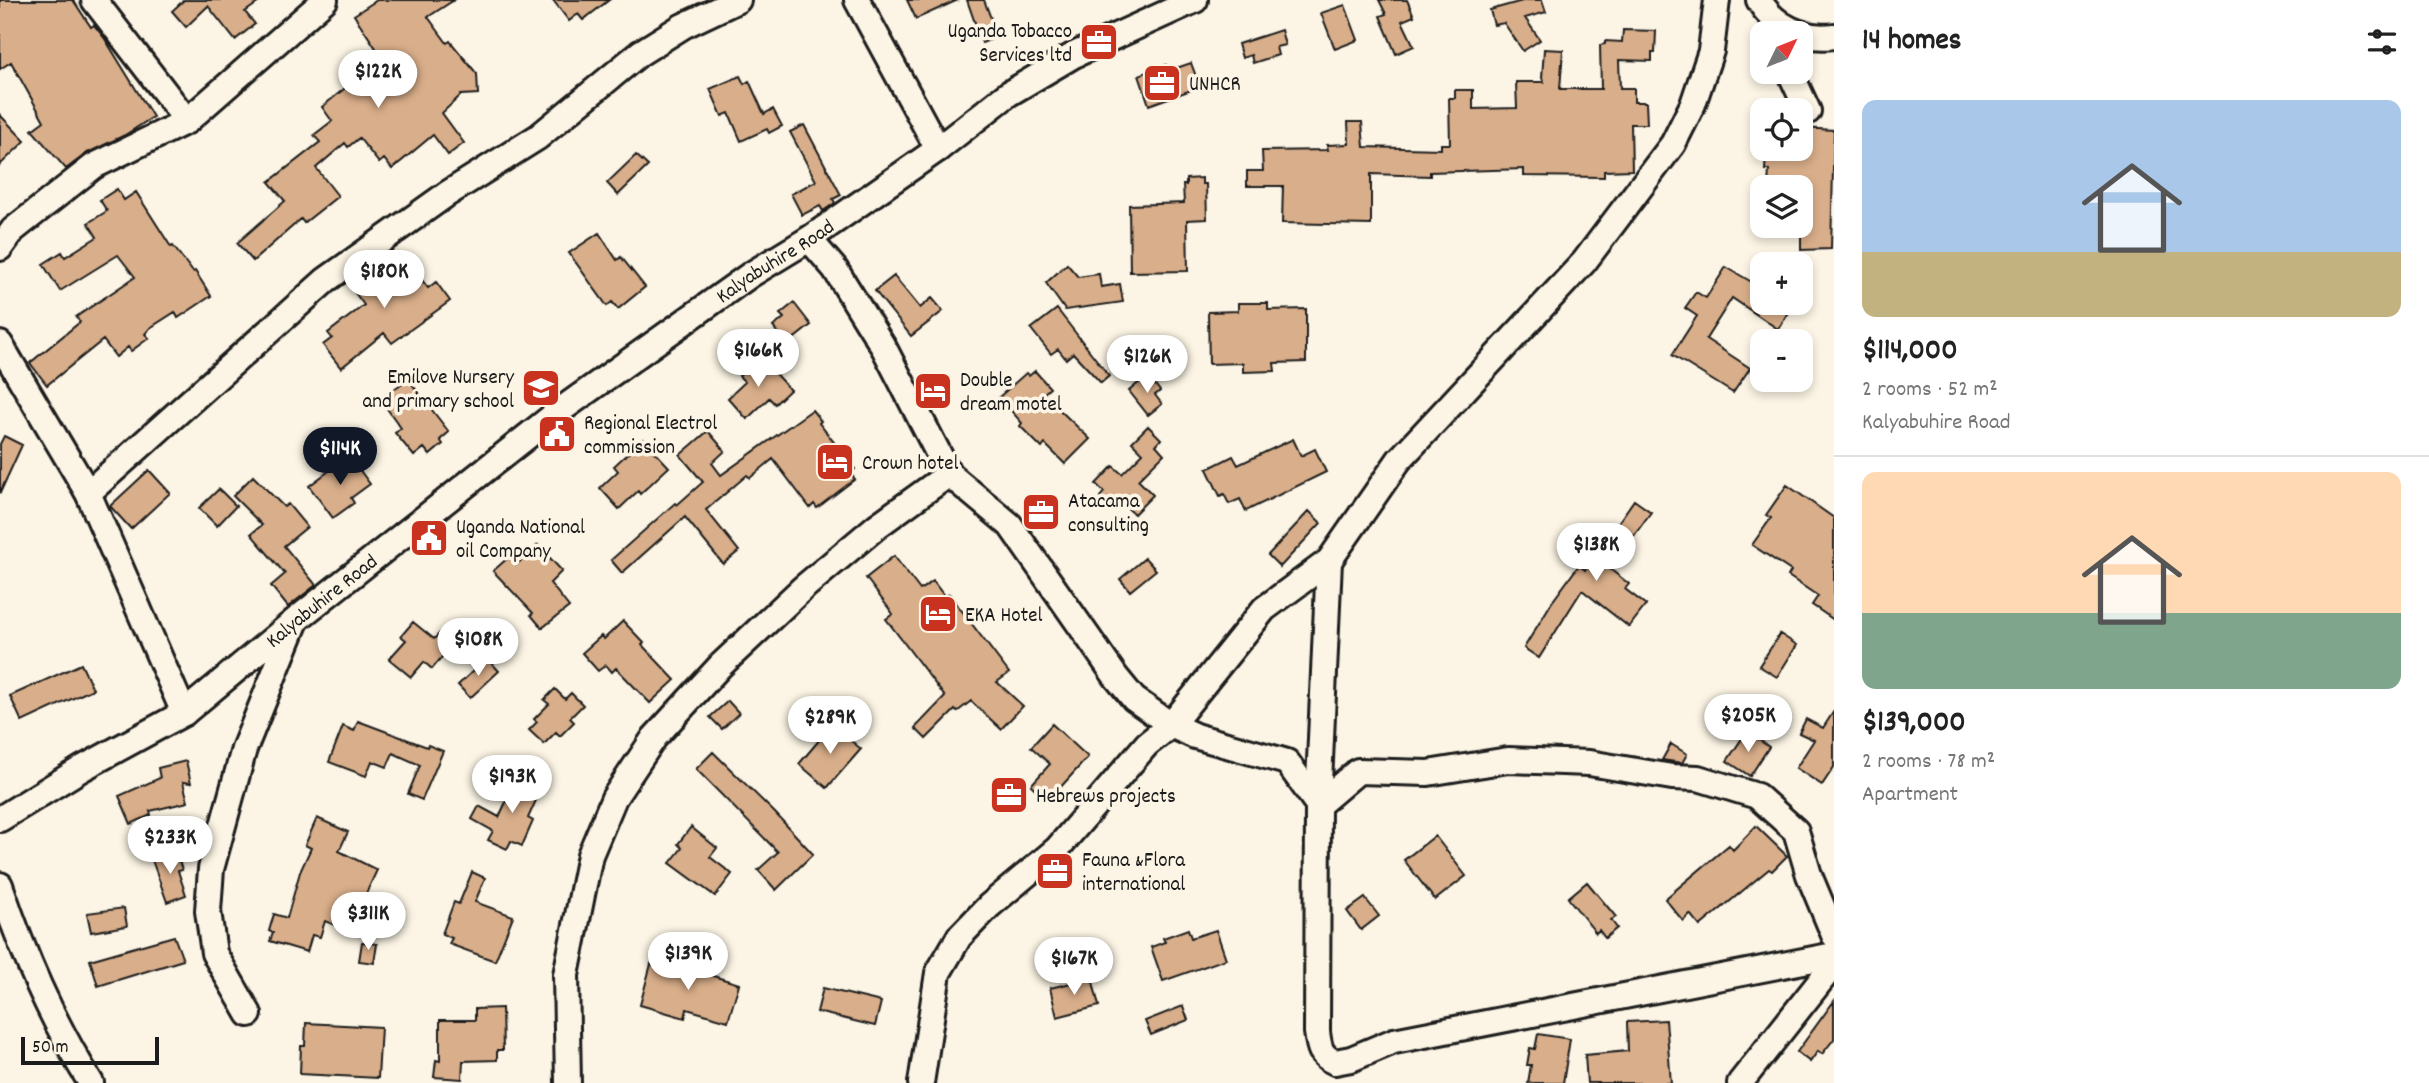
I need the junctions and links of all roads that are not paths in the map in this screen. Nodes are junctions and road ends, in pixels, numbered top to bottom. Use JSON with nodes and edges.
{"nodes":[{"id":1,"x":94,"y":0,"type":"edge"},
{"id":2,"x":325,"y":0,"type":"edge"},
{"id":3,"x":738,"y":0,"type":"edge"},
{"id":4,"x":857,"y":0,"type":"edge"},
{"id":5,"x":1195,"y":0,"type":"edge"},
{"id":6,"x":1717,"y":0,"type":"edge"},
{"id":7,"x":1759,"y":2,"type":"edge"},
{"id":8,"x":1768,"y":21,"type":"edge"},
{"id":9,"x":1834,"y":36,"type":"edge"},
{"id":10,"x":187,"y":121,"type":"junction"},
{"id":11,"x":937,"y":149,"type":"junction"},
{"id":12,"x":809,"y":239,"type":"junction"},
{"id":13,"x":0,"y":248,"type":"edge"},
{"id":14,"x":0,"y":344,"type":"edge"},
{"id":15,"x":949,"y":474,"type":"junction"},
{"id":16,"x":88,"y":493,"type":"junction"},
{"id":17,"x":1329,"y":561,"type":"junction"},
{"id":18,"x":297,"y":619,"type":"junction"},
{"id":19,"x":184,"y":713,"type":"junction"},
{"id":20,"x":1171,"y":725,"type":"junction"},
{"id":21,"x":1318,"y":805,"type":"junction"},
{"id":22,"x":0,"y":819,"type":"edge"},
{"id":23,"x":0,"y":885,"type":"edge"},
{"id":24,"x":1834,"y":935,"type":"edge"},
{"id":25,"x":1834,"y":955,"type":"edge"},
{"id":26,"x":1834,"y":964,"type":"edge"},
{"id":27,"x":249,"y":1014,"type":"dead end"},
{"id":28,"x":91,"y":1083,"type":"edge"},
{"id":29,"x":568,"y":1083,"type":"edge"},
{"id":30,"x":920,"y":1083,"type":"edge"},
{"id":31,"x":1740,"y":1083,"type":"edge"}],
"edges":[{"from":1,"to":10,"type":"street"},
{"from":2,"to":10,"type":"street"},
{"from":3,"to":16,"type":"street"},
{"from":4,"to":11,"type":"street"},
{"from":5,"to":11,"type":"street","name":"Kalyabuhire Road"},
{"from":6,"to":17,"type":"street"},
{"from":7,"to":8,"type":"street"},
{"from":7,"to":9,"type":"street"},
{"from":10,"to":13,"type":"street"},
{"from":11,"to":12,"type":"street","name":"Kalyabuhire Road"},
{"from":12,"to":15,"type":"street"},
{"from":12,"to":18,"type":"street","name":"Kalyabuhire Road"},
{"from":14,"to":16,"type":"street"},
{"from":15,"to":20,"type":"street"},
{"from":15,"to":29,"type":"street"},
{"from":16,"to":19,"type":"street"},
{"from":17,"to":20,"type":"street"},
{"from":17,"to":21,"type":"street"},
{"from":18,"to":19,"type":"street","name":"Kalyabuhire Road"},
{"from":18,"to":27,"type":"street"},
{"from":19,"to":22,"type":"street","name":"Kalyabuhire Road"},
{"from":20,"to":21,"type":"street"},
{"from":20,"to":30,"type":"street"},
{"from":21,"to":24,"type":"street"},
{"from":21,"to":25,"type":"street"},
{"from":23,"to":28,"type":"street"},
{"from":26,"to":31,"type":"street"}]}
